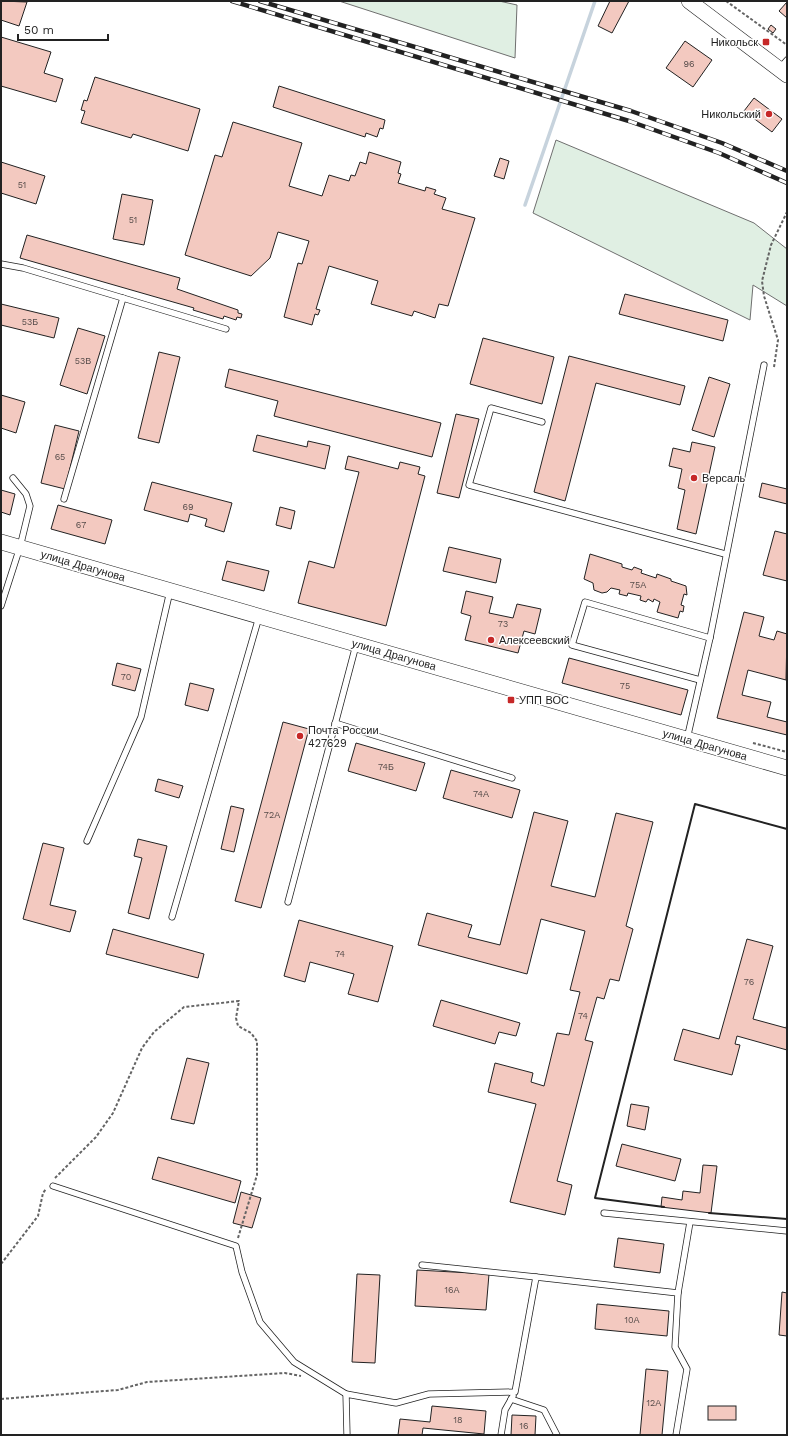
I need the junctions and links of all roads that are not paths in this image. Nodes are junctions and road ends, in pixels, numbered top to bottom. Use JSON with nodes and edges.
{"nodes":[{"id":1,"x":689,"y":1,"type":"edge"},
{"id":2,"x":784,"y":68,"type":"edge"},
{"id":3,"x":1,"y":264,"type":"edge"},
{"id":4,"x":123,"y":298,"type":"junction"},
{"id":5,"x":226,"y":329,"type":"dead end"},
{"id":6,"x":764,"y":365,"type":"dead end"},
{"id":7,"x":542,"y":422,"type":"dead end"},
{"id":8,"x":13,"y":478,"type":"dead end"},
{"id":9,"x":64,"y":499,"type":"dead end"},
{"id":10,"x":1,"y":542,"type":"edge"},
{"id":11,"x":20,"y":547,"type":"junction"},
{"id":12,"x":725,"y":554,"type":"junction"},
{"id":13,"x":170,"y":591,"type":"junction"},
{"id":14,"x":1,"y":606,"type":"edge"},
{"id":15,"x":259,"y":616,"type":"junction"},
{"id":16,"x":710,"y":638,"type":"junction"},
{"id":17,"x":356,"y":644,"type":"junction"},
{"id":18,"x":700,"y":680,"type":"junction"},
{"id":19,"x":335,"y":723,"type":"junction"},
{"id":20,"x":687,"y":740,"type":"junction"},
{"id":21,"x":787,"y":768,"type":"edge"},
{"id":22,"x":512,"y":778,"type":"dead end"},
{"id":23,"x":87,"y":841,"type":"dead end"},
{"id":24,"x":288,"y":902,"type":"dead end"},
{"id":25,"x":172,"y":917,"type":"dead end"},
{"id":26,"x":50,"y":1185,"type":"road end"},
{"id":27,"x":604,"y":1214,"type":"dead end"},
{"id":28,"x":690,"y":1222,"type":"junction"},
{"id":29,"x":787,"y":1231,"type":"edge"},
{"id":30,"x":422,"y":1265,"type":"dead end"},
{"id":31,"x":536,"y":1277,"type":"junction"},
{"id":32,"x":678,"y":1293,"type":"junction"},
{"id":33,"x":515,"y":1392,"type":"junction"},
{"id":34,"x":346,"y":1394,"type":"junction"},
{"id":35,"x":511,"y":1399,"type":"junction"},
{"id":36,"x":347,"y":1435,"type":"edge"},
{"id":37,"x":501,"y":1435,"type":"edge"},
{"id":38,"x":557,"y":1435,"type":"edge"},
{"id":39,"x":676,"y":1435,"type":"edge"}],
"edges":[{"from":1,"to":2,"type":"main road"},
{"from":3,"to":4,"type":"lane"},
{"from":4,"to":5,"type":"lane"},
{"from":4,"to":9,"type":"lane"},
{"from":6,"to":12,"type":"lane"},
{"from":7,"to":12,"type":"lane"},
{"from":8,"to":11,"type":"lane"},
{"from":10,"to":11,"type":"main road","name":"улица Драгунова"},
{"from":11,"to":13,"type":"main road","name":"улица Драгунова"},
{"from":11,"to":14,"type":"lane"},
{"from":12,"to":16,"type":"lane"},
{"from":13,"to":15,"type":"main road","name":"улица Драгунова"},
{"from":13,"to":23,"type":"lane"},
{"from":15,"to":17,"type":"main road","name":"улица Драгунова"},
{"from":15,"to":25,"type":"lane"},
{"from":16,"to":18,"type":"lane"},
{"from":16,"to":18,"type":"lane"},
{"from":17,"to":19,"type":"lane"},
{"from":17,"to":20,"type":"main road","name":"улица Драгунова"},
{"from":18,"to":20,"type":"lane"},
{"from":19,"to":22,"type":"lane"},
{"from":19,"to":24,"type":"lane"},
{"from":20,"to":21,"type":"main road","name":"улица Драгунова"},
{"from":26,"to":34,"type":"lane"},
{"from":27,"to":28,"type":"lane"},
{"from":28,"to":29,"type":"lane"},
{"from":28,"to":32,"type":"lane"},
{"from":30,"to":31,"type":"lane"},
{"from":31,"to":32,"type":"lane"},
{"from":31,"to":33,"type":"lane"},
{"from":32,"to":39,"type":"lane"},
{"from":33,"to":34,"type":"lane"},
{"from":33,"to":35,"type":"lane"},
{"from":34,"to":36,"type":"lane"},
{"from":35,"to":37,"type":"lane"},
{"from":35,"to":38,"type":"lane"}]}
